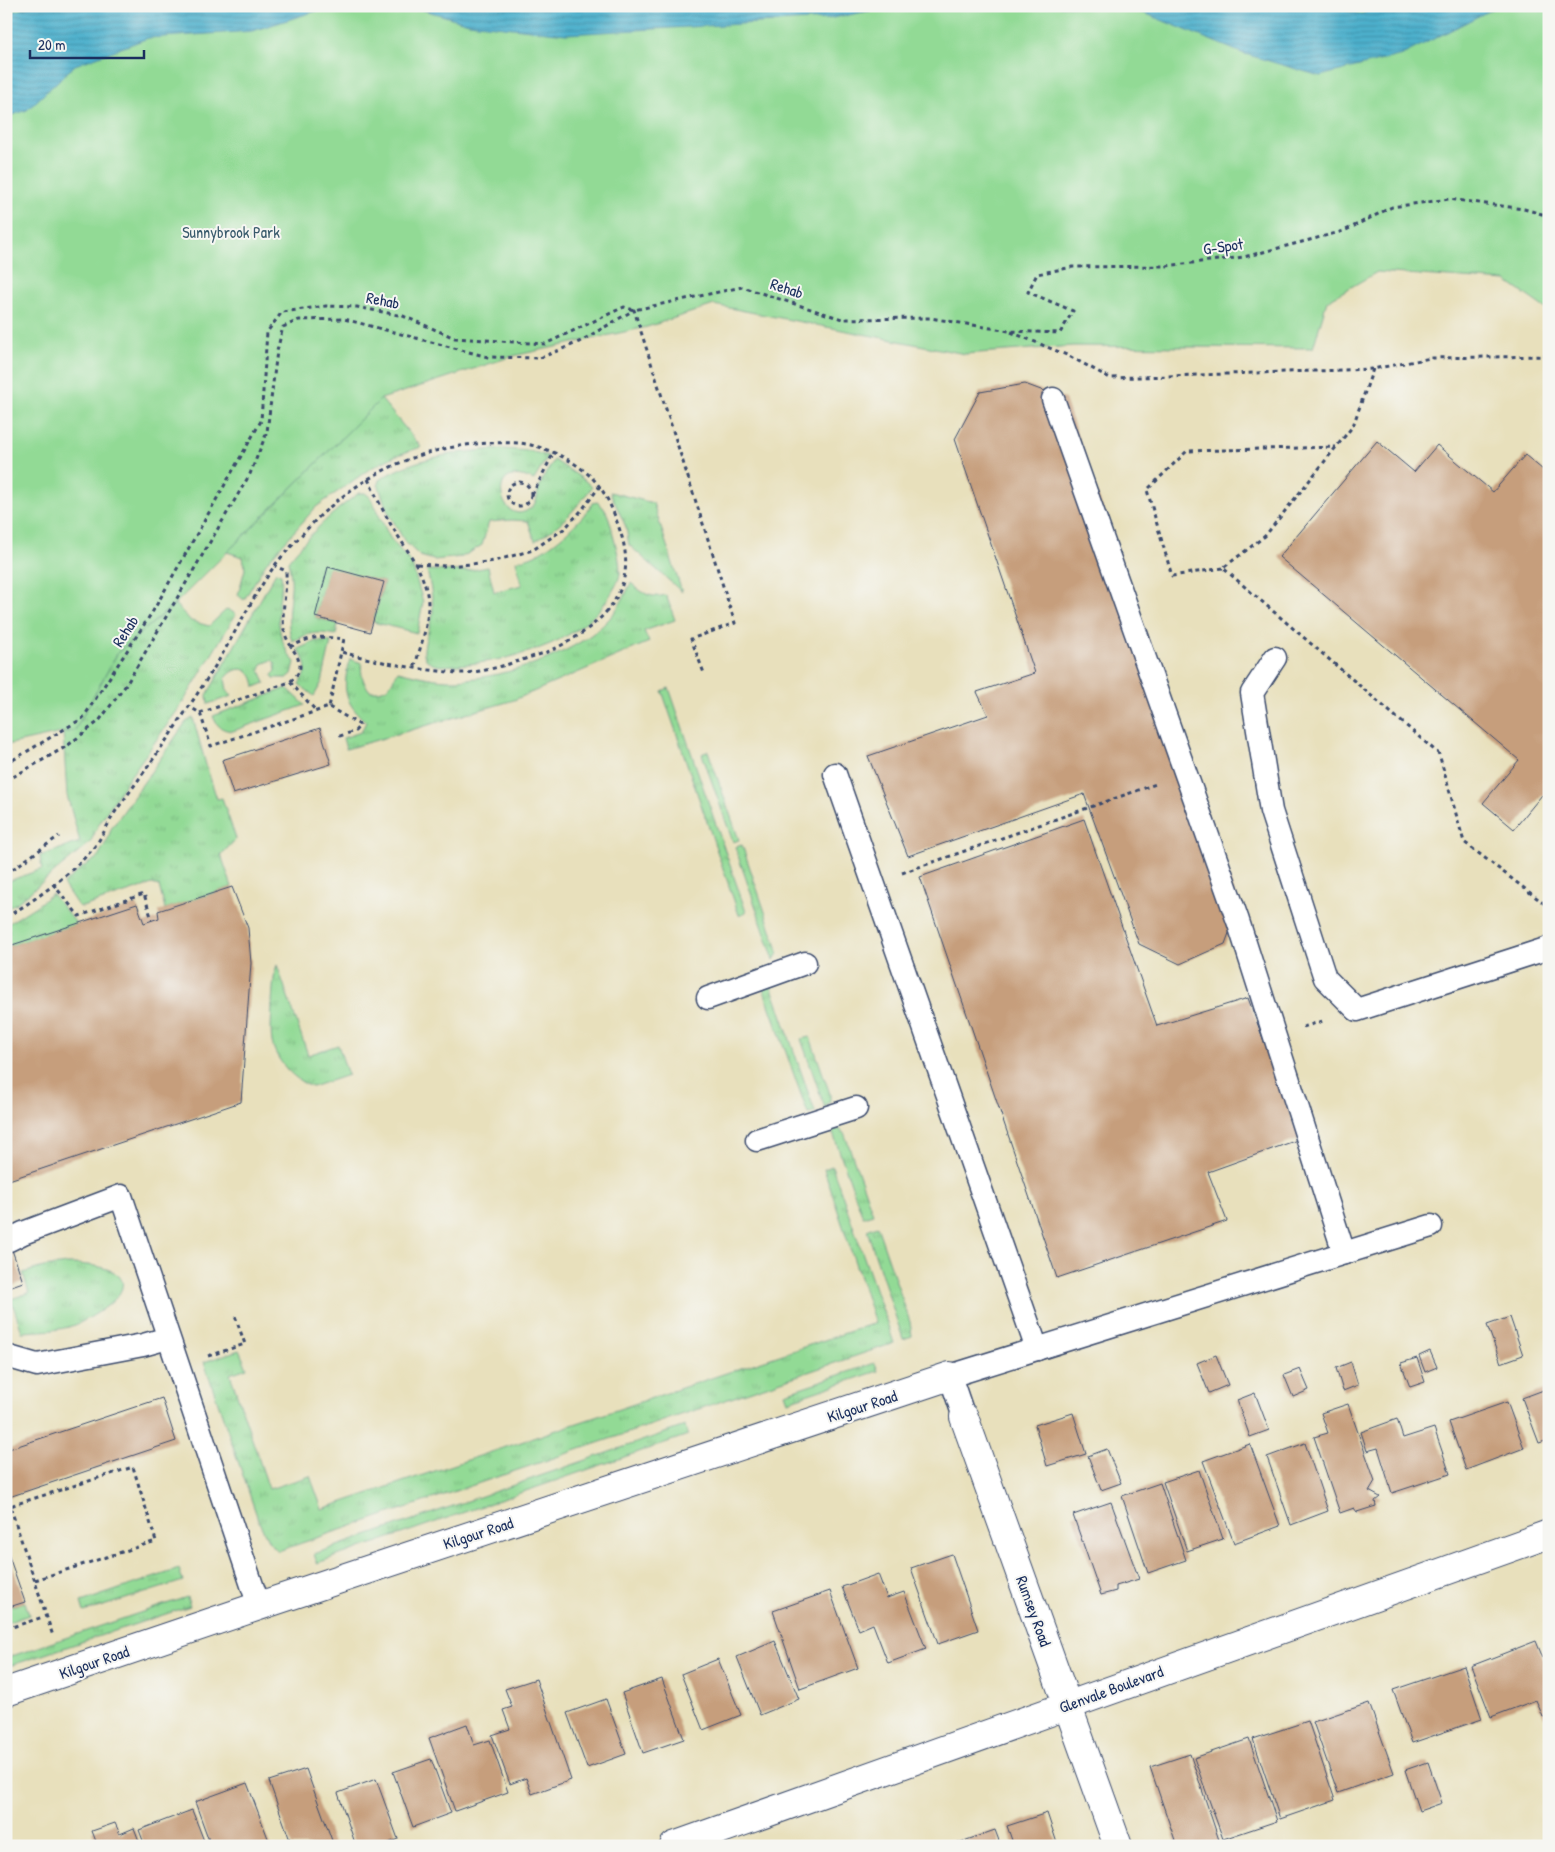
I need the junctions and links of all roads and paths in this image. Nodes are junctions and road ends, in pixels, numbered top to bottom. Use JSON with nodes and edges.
{"nodes":[{"id":1,"x":1549,"y":216,"type":"edge"},
{"id":2,"x":634,"y":310,"type":"junction"},
{"id":3,"x":1009,"y":331,"type":"junction"},
{"id":4,"x":1549,"y":356,"type":"edge"},
{"id":5,"x":1373,"y":369,"type":"junction"},
{"id":6,"x":1053,"y":399,"type":"dead end"},
{"id":7,"x":1337,"y":447,"type":"junction"},
{"id":8,"x":554,"y":452,"type":"junction"},
{"id":9,"x":368,"y":479,"type":"junction"},
{"id":10,"x":600,"y":486,"type":"junction"},
{"id":11,"x":532,"y":495,"type":"junction"},
{"id":12,"x":417,"y":564,"type":"junction"},
{"id":13,"x":275,"y":566,"type":"junction"},
{"id":14,"x":1224,"y":568,"type":"junction"},
{"id":15,"x":290,"y":647,"type":"junction"},
{"id":16,"x":341,"y":652,"type":"junction"},
{"id":17,"x":1275,"y":658,"type":"dead end"},
{"id":18,"x":414,"y":669,"type":"junction"},
{"id":19,"x":704,"y":672,"type":"dead end"},
{"id":20,"x":290,"y":682,"type":"junction"},
{"id":21,"x":188,"y":706,"type":"junction"},
{"id":22,"x":329,"y":707,"type":"junction"},
{"id":23,"x":317,"y":712,"type":"junction"},
{"id":24,"x":200,"y":714,"type":"junction"},
{"id":25,"x":337,"y":737,"type":"dead end"},
{"id":26,"x":6,"y":764,"type":"edge"},
{"id":27,"x":1186,"y":773,"type":"junction"},
{"id":28,"x":835,"y":774,"type":"dead end"},
{"id":29,"x":6,"y":781,"type":"edge"},
{"id":30,"x":59,"y":836,"type":"dead end"},
{"id":31,"x":6,"y":874,"type":"edge"},
{"id":32,"x":899,"y":874,"type":"dead end"},
{"id":33,"x":53,"y":884,"type":"junction"},
{"id":34,"x":1549,"y":911,"type":"edge"},
{"id":35,"x":6,"y":917,"type":"edge"},
{"id":36,"x":152,"y":920,"type":"dead end"},
{"id":37,"x":1549,"y":948,"type":"edge"},
{"id":38,"x":805,"y":963,"type":"dead end"},
{"id":39,"x":708,"y":998,"type":"dead end"},
{"id":40,"x":1357,"y":1010,"type":"junction"},
{"id":41,"x":1275,"y":1036,"type":"junction"},
{"id":42,"x":856,"y":1108,"type":"dead end"},
{"id":43,"x":756,"y":1140,"type":"dead end"},
{"id":44,"x":1431,"y":1226,"type":"dead end"},
{"id":45,"x":9,"y":1240,"type":"dead end"},
{"id":46,"x":1344,"y":1253,"type":"junction"},
{"id":47,"x":235,"y":1316,"type":"dead end"},
{"id":48,"x":168,"y":1338,"type":"junction"},
{"id":49,"x":1037,"y":1349,"type":"junction"},
{"id":50,"x":6,"y":1356,"type":"edge"},
{"id":51,"x":205,"y":1357,"type":"dead end"},
{"id":52,"x":950,"y":1376,"type":"junction"},
{"id":53,"x":964,"y":1417,"type":"joint"},
{"id":54,"x":1549,"y":1534,"type":"edge"},
{"id":55,"x":34,"y":1580,"type":"junction"},
{"id":56,"x":259,"y":1606,"type":"junction"},
{"id":57,"x":46,"y":1616,"type":"junction"},
{"id":58,"x":6,"y":1629,"type":"edge"},
{"id":59,"x":53,"y":1636,"type":"dead end"},
{"id":60,"x":6,"y":1692,"type":"edge"},
{"id":61,"x":1068,"y":1704,"type":"junction"},
{"id":62,"x":674,"y":1846,"type":"edge"},
{"id":63,"x":1118,"y":1846,"type":"edge"}],
"edges":[{"from":1,"to":3,"type":"path","name":"G-Spot"},
{"from":2,"to":3,"type":"path","name":"Rehab"},
{"from":2,"to":19,"type":"path"},
{"from":2,"to":26,"type":"path","name":"Rehab"},
{"from":2,"to":29,"type":"path"},
{"from":3,"to":5,"type":"path"},
{"from":4,"to":5,"type":"path"},
{"from":5,"to":7,"type":"path"},
{"from":6,"to":27,"type":"lane"},
{"from":7,"to":14,"type":"path"},
{"from":7,"to":14,"type":"path"},
{"from":8,"to":9,"type":"path"},
{"from":8,"to":10,"type":"path"},
{"from":8,"to":11,"type":"path"},
{"from":9,"to":12,"type":"path"},
{"from":9,"to":13,"type":"path"},
{"from":10,"to":12,"type":"path"},
{"from":10,"to":18,"type":"path"},
{"from":11,"to":11,"type":"path"},
{"from":12,"to":18,"type":"path"},
{"from":13,"to":15,"type":"path"},
{"from":13,"to":21,"type":"path"},
{"from":14,"to":34,"type":"path"},
{"from":15,"to":16,"type":"path"},
{"from":15,"to":20,"type":"path"},
{"from":16,"to":18,"type":"path"},
{"from":16,"to":22,"type":"path"},
{"from":17,"to":40,"type":"lane"},
{"from":20,"to":23,"type":"path"},
{"from":20,"to":24,"type":"path"},
{"from":21,"to":24,"type":"path"},
{"from":21,"to":33,"type":"path"},
{"from":22,"to":23,"type":"path"},
{"from":22,"to":25,"type":"path"},
{"from":23,"to":24,"type":"path"},
{"from":27,"to":32,"type":"path"},
{"from":27,"to":41,"type":"lane"},
{"from":28,"to":49,"type":"lane"},
{"from":30,"to":31,"type":"path"},
{"from":33,"to":35,"type":"path"},
{"from":33,"to":36,"type":"path"},
{"from":37,"to":40,"type":"lane"},
{"from":38,"to":39,"type":"lane"},
{"from":40,"to":41,"type":"path"},
{"from":41,"to":46,"type":"lane"},
{"from":42,"to":43,"type":"lane"},
{"from":44,"to":46,"type":"lane"},
{"from":45,"to":48,"type":"lane"},
{"from":46,"to":49,"type":"lane"},
{"from":47,"to":51,"type":"path"},
{"from":48,"to":50,"type":"lane"},
{"from":48,"to":56,"type":"lane"},
{"from":49,"to":52,"type":"lane"},
{"from":52,"to":53,"type":"lane","name":"Rumsey Road"},
{"from":52,"to":56,"type":"street","name":"Kilgour Road"},
{"from":53,"to":61,"type":"street","name":"Rumsey Road"},
{"from":54,"to":61,"type":"street","name":"Glenvale Boulevard"},
{"from":55,"to":55,"type":"path"},
{"from":55,"to":57,"type":"path"},
{"from":56,"to":60,"type":"street","name":"Kilgour Road"},
{"from":57,"to":58,"type":"path"},
{"from":57,"to":59,"type":"path"},
{"from":61,"to":62,"type":"street","name":"Glenvale Boulevard"},
{"from":61,"to":63,"type":"street","name":"Rumsey Road"}]}
